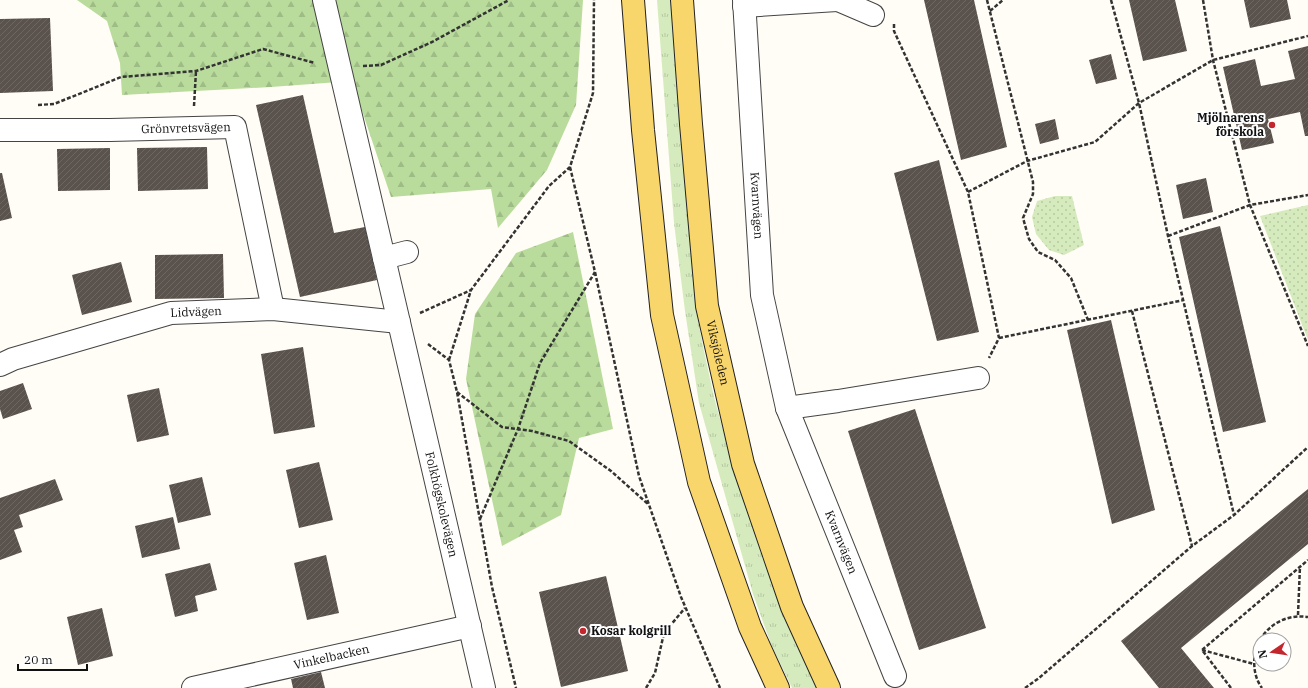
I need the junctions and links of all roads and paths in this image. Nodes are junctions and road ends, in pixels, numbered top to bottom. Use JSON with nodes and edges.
{"nodes":[{"id":1,"x":324,"y":0,"type":"edge"},
{"id":2,"x":509,"y":0,"type":"edge"},
{"id":3,"x":594,"y":0,"type":"edge"},
{"id":4,"x":633,"y":0,"type":"edge"},
{"id":5,"x":682,"y":0,"type":"edge"},
{"id":6,"x":837,"y":0,"type":"edge"},
{"id":7,"x":987,"y":0,"type":"edge"},
{"id":8,"x":1003,"y":0,"type":"edge"},
{"id":9,"x":1111,"y":0,"type":"edge"},
{"id":10,"x":1203,"y":0,"type":"edge"},
{"id":11,"x":744,"y":3,"type":"edge"},
{"id":12,"x":989,"y":11,"type":"junction"},
{"id":13,"x":873,"y":15,"type":"dead end"},
{"id":14,"x":894,"y":23,"type":"dead end"},
{"id":15,"x":1308,"y":36,"type":"edge"},
{"id":16,"x":1213,"y":60,"type":"junction"},
{"id":17,"x":339,"y":68,"type":"junction"},
{"id":18,"x":196,"y":70,"type":"junction"},
{"id":19,"x":1139,"y":103,"type":"junction"},
{"id":20,"x":54,"y":104,"type":"dead end"},
{"id":21,"x":193,"y":128,"type":"junction"},
{"id":22,"x":0,"y":130,"type":"edge"},
{"id":23,"x":1027,"y":161,"type":"junction"},
{"id":24,"x":570,"y":167,"type":"junction"},
{"id":25,"x":968,"y":192,"type":"junction"},
{"id":26,"x":1308,"y":195,"type":"edge"},
{"id":27,"x":1250,"y":205,"type":"junction"},
{"id":28,"x":1168,"y":236,"type":"junction"},
{"id":29,"x":406,"y":252,"type":"dead end"},
{"id":30,"x":384,"y":258,"type":"junction"},
{"id":31,"x":595,"y":272,"type":"junction"},
{"id":32,"x":472,"y":290,"type":"junction"},
{"id":33,"x":1184,"y":300,"type":"junction"},
{"id":34,"x":274,"y":309,"type":"junction"},
{"id":35,"x":1132,"y":311,"type":"junction"},
{"id":36,"x":1088,"y":320,"type":"junction"},
{"id":37,"x":399,"y":322,"type":"junction"},
{"id":38,"x":999,"y":338,"type":"junction"},
{"id":39,"x":1308,"y":346,"type":"edge"},
{"id":40,"x":449,"y":360,"type":"junction"},
{"id":41,"x":0,"y":365,"type":"edge"},
{"id":42,"x":978,"y":378,"type":"joint"},
{"id":43,"x":457,"y":392,"type":"junction"},
{"id":44,"x":787,"y":408,"type":"junction"},
{"id":45,"x":518,"y":429,"type":"junction"},
{"id":46,"x":1308,"y":448,"type":"edge"},
{"id":47,"x":648,"y":504,"type":"junction"},
{"id":48,"x":1234,"y":515,"type":"junction"},
{"id":49,"x":480,"y":520,"type":"junction"},
{"id":50,"x":1192,"y":546,"type":"junction"},
{"id":51,"x":1308,"y":560,"type":"edge"},
{"id":52,"x":1300,"y":566,"type":"junction"},
{"id":53,"x":685,"y":608,"type":"junction"},
{"id":54,"x":1298,"y":615,"type":"junction"},
{"id":55,"x":1308,"y":617,"type":"edge"},
{"id":56,"x":470,"y":626,"type":"junction"},
{"id":57,"x":1265,"y":632,"type":"edge"},
{"id":58,"x":1202,"y":650,"type":"junction"},
{"id":59,"x":1252,"y":663,"type":"edge"},
{"id":60,"x":1256,"y":672,"type":"edge"},
{"id":61,"x":895,"y":676,"type":"dead end"},
{"id":62,"x":193,"y":688,"type":"edge"},
{"id":63,"x":484,"y":688,"type":"edge"},
{"id":64,"x":516,"y":688,"type":"edge"},
{"id":65,"x":646,"y":688,"type":"edge"},
{"id":66,"x":720,"y":688,"type":"edge"},
{"id":67,"x":778,"y":688,"type":"edge"},
{"id":68,"x":829,"y":688,"type":"edge"},
{"id":69,"x":1025,"y":688,"type":"edge"},
{"id":70,"x":1231,"y":688,"type":"edge"},
{"id":71,"x":1262,"y":688,"type":"edge"}],
"edges":[{"from":1,"to":17,"type":"street","name":"Folkhögskolevägen"},
{"from":2,"to":17,"type":"path"},
{"from":3,"to":24,"type":"path"},
{"from":4,"to":67,"type":"main road"},
{"from":5,"to":68,"type":"main road","name":"Viksjöleden"},
{"from":6,"to":11,"type":"street"},
{"from":6,"to":13,"type":"street"},
{"from":7,"to":12,"type":"path"},
{"from":8,"to":12,"type":"path"},
{"from":9,"to":19,"type":"path"},
{"from":10,"to":16,"type":"path"},
{"from":11,"to":44,"type":"street","name":"Kvarnvägen"},
{"from":12,"to":23,"type":"path"},
{"from":14,"to":25,"type":"path"},
{"from":15,"to":16,"type":"path"},
{"from":16,"to":19,"type":"path"},
{"from":16,"to":27,"type":"path"},
{"from":17,"to":18,"type":"path"},
{"from":17,"to":30,"type":"street","name":"Folkhögskolevägen"},
{"from":18,"to":20,"type":"path"},
{"from":18,"to":21,"type":"path"},
{"from":19,"to":23,"type":"path"},
{"from":19,"to":28,"type":"path"},
{"from":21,"to":22,"type":"street","name":"Grönvretsvägen"},
{"from":21,"to":34,"type":"street","name":"Grönvretsvägen"},
{"from":23,"to":25,"type":"path"},
{"from":23,"to":36,"type":"path"},
{"from":24,"to":31,"type":"path"},
{"from":24,"to":32,"type":"path"},
{"from":25,"to":38,"type":"path"},
{"from":26,"to":27,"type":"path"},
{"from":27,"to":28,"type":"path"},
{"from":27,"to":39,"type":"path"},
{"from":28,"to":33,"type":"path"},
{"from":29,"to":30,"type":"street"},
{"from":30,"to":37,"type":"street","name":"Folkhögskolevägen"},
{"from":31,"to":45,"type":"path"},
{"from":31,"to":47,"type":"path"},
{"from":32,"to":37,"type":"path"},
{"from":32,"to":40,"type":"path"},
{"from":33,"to":35,"type":"path"},
{"from":33,"to":48,"type":"path"},
{"from":34,"to":37,"type":"street","name":"Lidvägen"},
{"from":34,"to":41,"type":"street","name":"Lidvägen"},
{"from":35,"to":36,"type":"path"},
{"from":35,"to":50,"type":"path"},
{"from":36,"to":38,"type":"path"},
{"from":37,"to":40,"type":"path"},
{"from":37,"to":56,"type":"street","name":"Folkhögskolevägen"},
{"from":38,"to":42,"type":"path"},
{"from":40,"to":43,"type":"path"},
{"from":42,"to":44,"type":"street"},
{"from":43,"to":45,"type":"path"},
{"from":43,"to":49,"type":"path"},
{"from":44,"to":61,"type":"street","name":"Kvarnvägen"},
{"from":45,"to":47,"type":"path"},
{"from":45,"to":49,"type":"path"},
{"from":46,"to":48,"type":"path"},
{"from":47,"to":53,"type":"path"},
{"from":48,"to":50,"type":"path"},
{"from":49,"to":64,"type":"path"},
{"from":50,"to":69,"type":"path"},
{"from":51,"to":52,"type":"path"},
{"from":52,"to":54,"type":"path"},
{"from":52,"to":58,"type":"path"},
{"from":53,"to":65,"type":"path"},
{"from":53,"to":66,"type":"path"},
{"from":54,"to":55,"type":"path"},
{"from":54,"to":57,"type":"path"},
{"from":56,"to":62,"type":"street","name":"Vinkelbacken"},
{"from":56,"to":63,"type":"street","name":"Folkhögskolevägen"},
{"from":58,"to":59,"type":"path"},
{"from":58,"to":70,"type":"path"},
{"from":60,"to":71,"type":"path"}]}
